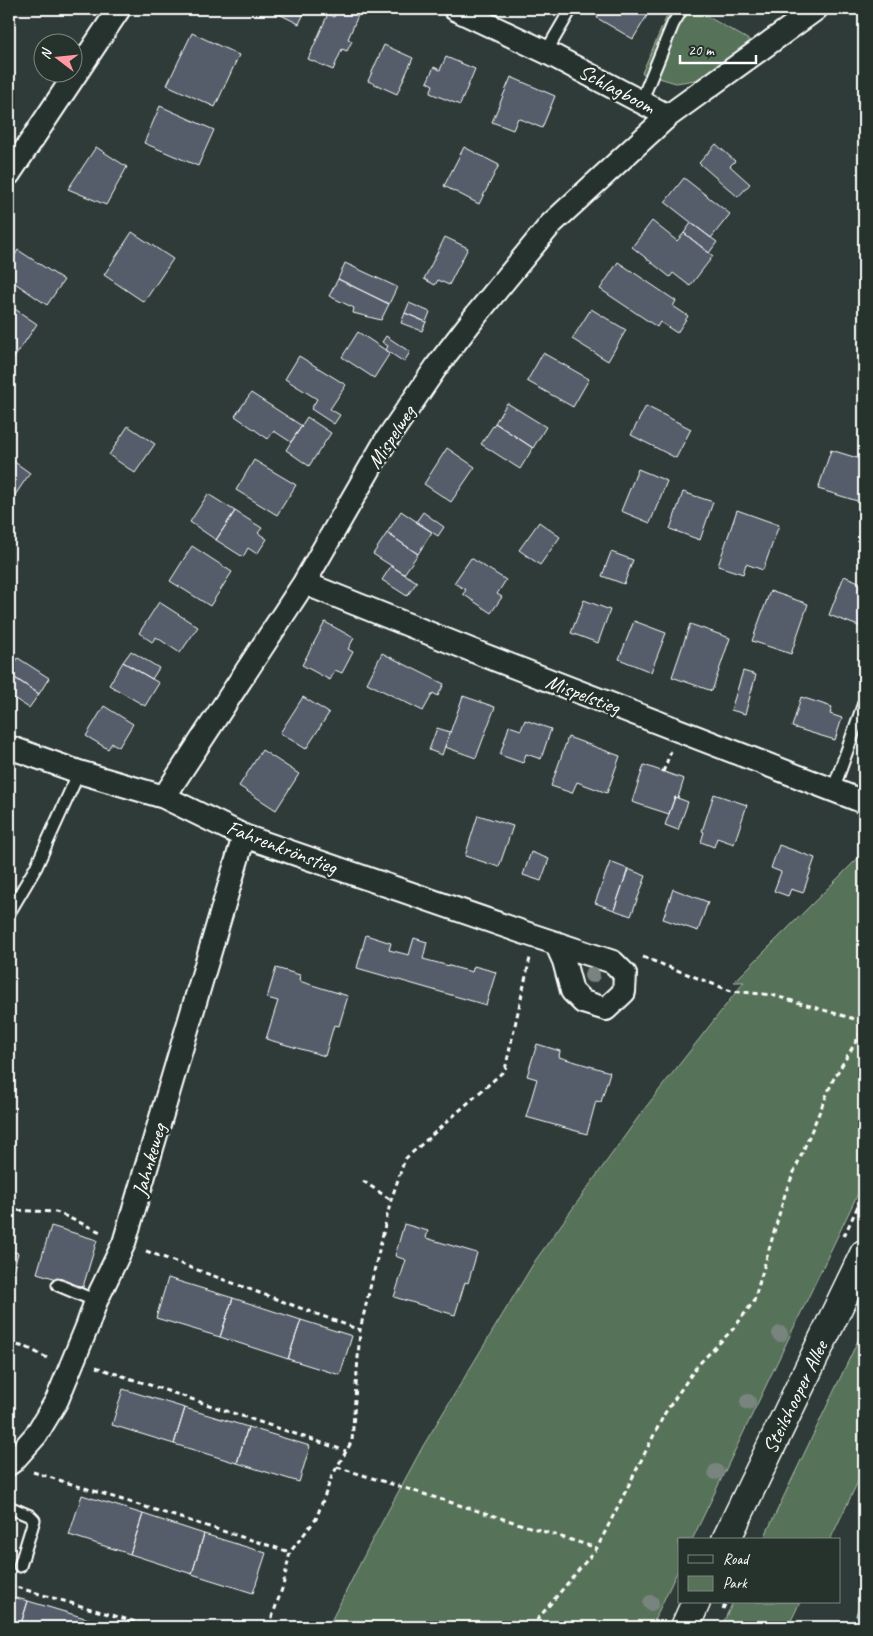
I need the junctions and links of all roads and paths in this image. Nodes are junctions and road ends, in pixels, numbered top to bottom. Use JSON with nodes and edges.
{"nodes":[{"id":1,"x":119,"y":9,"type":"edge"},
{"id":2,"x":571,"y":9,"type":"edge"},
{"id":3,"x":682,"y":9,"type":"edge"},
{"id":4,"x":816,"y":9,"type":"edge"},
{"id":5,"x":468,"y":12,"type":"edge"},
{"id":6,"x":546,"y":52,"type":"junction"},
{"id":7,"x":641,"y":102,"type":"junction"},
{"id":8,"x":668,"y":116,"type":"junction"},
{"id":9,"x":9,"y":174,"type":"edge"},
{"id":10,"x":304,"y":583,"type":"junction"},
{"id":11,"x":864,"y":703,"type":"edge"},
{"id":12,"x":9,"y":747,"type":"edge"},
{"id":13,"x":79,"y":772,"type":"junction"},
{"id":14,"x":833,"y":790,"type":"junction"},
{"id":15,"x":164,"y":797,"type":"junction"},
{"id":16,"x":864,"y":802,"type":"edge"},
{"id":17,"x":244,"y":836,"type":"junction"},
{"id":18,"x":9,"y":913,"type":"edge"},
{"id":19,"x":531,"y":935,"type":"junction"},
{"id":20,"x":556,"y":944,"type":"junction"},
{"id":21,"x":613,"y":962,"type":"junction"},
{"id":22,"x":864,"y":1020,"type":"edge"},
{"id":23,"x":864,"y":1028,"type":"edge"},
{"id":24,"x":363,"y":1181,"type":"dead end"},
{"id":25,"x":391,"y":1200,"type":"junction"},
{"id":26,"x":9,"y":1210,"type":"edge"},
{"id":27,"x":124,"y":1243,"type":"junction"},
{"id":28,"x":864,"y":1254,"type":"edge"},
{"id":29,"x":58,"y":1285,"type":"dead end"},
{"id":30,"x":96,"y":1301,"type":"junction"},
{"id":31,"x":360,"y":1330,"type":"junction"},
{"id":32,"x":9,"y":1343,"type":"edge"},
{"id":33,"x":72,"y":1364,"type":"junction"},
{"id":34,"x":346,"y":1451,"type":"junction"},
{"id":35,"x":337,"y":1467,"type":"junction"},
{"id":36,"x":19,"y":1468,"type":"edge"},
{"id":37,"x":9,"y":1507,"type":"edge"},
{"id":38,"x":727,"y":1538,"type":"edge"},
{"id":39,"x":597,"y":1548,"type":"junction"},
{"id":40,"x":290,"y":1552,"type":"junction"},
{"id":41,"x":20,"y":1566,"type":"dead end"},
{"id":42,"x":9,"y":1585,"type":"edge"},
{"id":43,"x":695,"y":1604,"type":"edge"},
{"id":44,"x":153,"y":1627,"type":"edge"},
{"id":45,"x":274,"y":1627,"type":"edge"},
{"id":46,"x":531,"y":1627,"type":"edge"},
{"id":47,"x":684,"y":1627,"type":"edge"}],
"edges":[{"from":1,"to":9,"type":"street"},
{"from":2,"to":6,"type":"lane"},
{"from":3,"to":7,"type":"lane"},
{"from":4,"to":8,"type":"street","name":"Schlagboom"},
{"from":5,"to":6,"type":"street","name":"Schlagboom"},
{"from":6,"to":7,"type":"street","name":"Schlagboom"},
{"from":7,"to":8,"type":"street","name":"Schlagboom"},
{"from":8,"to":10,"type":"street","name":"Mispelweg"},
{"from":10,"to":14,"type":"street","name":"Mispelstieg"},
{"from":10,"to":15,"type":"street","name":"Mispelweg"},
{"from":11,"to":14,"type":"lane"},
{"from":12,"to":13,"type":"street","name":"Fahrenkrönstieg"},
{"from":13,"to":15,"type":"street","name":"Fahrenkrönstieg"},
{"from":13,"to":18,"type":"lane"},
{"from":14,"to":16,"type":"street","name":"Mispelstieg"},
{"from":15,"to":17,"type":"street","name":"Fahrenkrönstieg"},
{"from":17,"to":19,"type":"street","name":"Fahrenkrönstieg"},
{"from":17,"to":27,"type":"street","name":"Jahnkeweg"},
{"from":19,"to":20,"type":"street","name":"Fahrenkrönstieg"},
{"from":19,"to":25,"type":"path"},
{"from":20,"to":21,"type":"street","name":"Fahrenkrönstieg"},
{"from":20,"to":21,"type":"street"},
{"from":21,"to":22,"type":"path"},
{"from":23,"to":39,"type":"path"},
{"from":24,"to":25,"type":"path"},
{"from":25,"to":31,"type":"path"},
{"from":26,"to":27,"type":"path"},
{"from":27,"to":30,"type":"street","name":"Jahnkeweg"},
{"from":27,"to":31,"type":"path"},
{"from":28,"to":38,"type":"main road","name":"Steilshooper Allee"},
{"from":29,"to":30,"type":"lane"},
{"from":30,"to":33,"type":"street","name":"Jahnkeweg"},
{"from":31,"to":34,"type":"path"},
{"from":32,"to":33,"type":"path"},
{"from":33,"to":34,"type":"path"},
{"from":33,"to":36,"type":"street","name":"Jahnkeweg"},
{"from":34,"to":35,"type":"path"},
{"from":35,"to":39,"type":"path"},
{"from":35,"to":40,"type":"path"},
{"from":36,"to":40,"type":"path"},
{"from":37,"to":41,"type":"lane"},
{"from":39,"to":46,"type":"path"},
{"from":40,"to":45,"type":"path"},
{"from":42,"to":44,"type":"path"},
{"from":43,"to":47,"type":"main road"}]}
